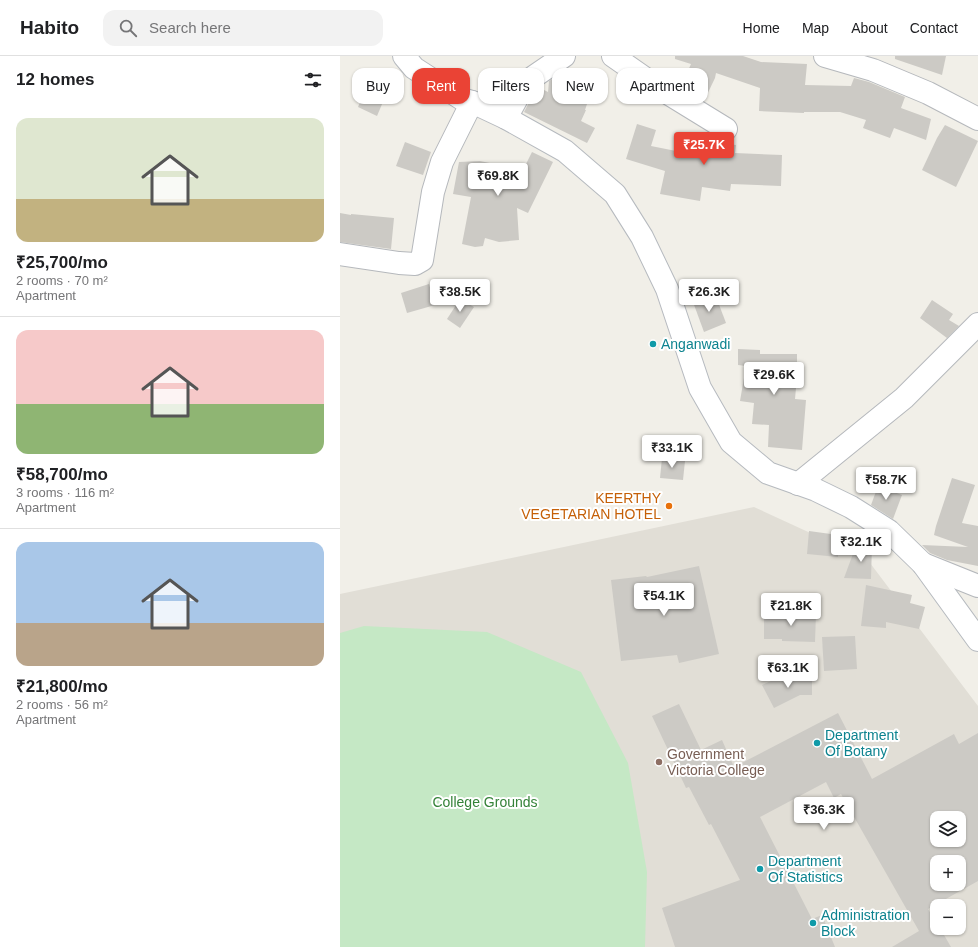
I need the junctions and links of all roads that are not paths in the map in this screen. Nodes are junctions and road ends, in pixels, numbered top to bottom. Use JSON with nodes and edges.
{"nodes":[{"id":1,"x":404,"y":56,"type":"edge"},
{"id":2,"x":564,"y":56,"type":"edge"},
{"id":3,"x":613,"y":56,"type":"edge"},
{"id":4,"x":825,"y":56,"type":"edge"},
{"id":5,"x":472,"y":102,"type":"junction"},
{"id":6,"x":506,"y":118,"type":"junction"},
{"id":7,"x":978,"y":119,"type":"edge"},
{"id":8,"x":726,"y":129,"type":"dead end"},
{"id":9,"x":340,"y":254,"type":"edge"},
{"id":10,"x":978,"y":324,"type":"edge"},
{"id":11,"x":798,"y":484,"type":"junction"},
{"id":12,"x":924,"y":564,"type":"junction"},
{"id":13,"x":978,"y":586,"type":"edge"},
{"id":14,"x":978,"y":640,"type":"edge"}],
"edges":[{"from":1,"to":5,"type":"street"},
{"from":2,"to":6,"type":"street"},
{"from":3,"to":8,"type":"street"},
{"from":4,"to":7,"type":"street"},
{"from":5,"to":6,"type":"street"},
{"from":5,"to":9,"type":"street"},
{"from":6,"to":11,"type":"street"},
{"from":10,"to":11,"type":"street"},
{"from":11,"to":12,"type":"street"},
{"from":12,"to":13,"type":"street"},
{"from":12,"to":14,"type":"street"}]}
